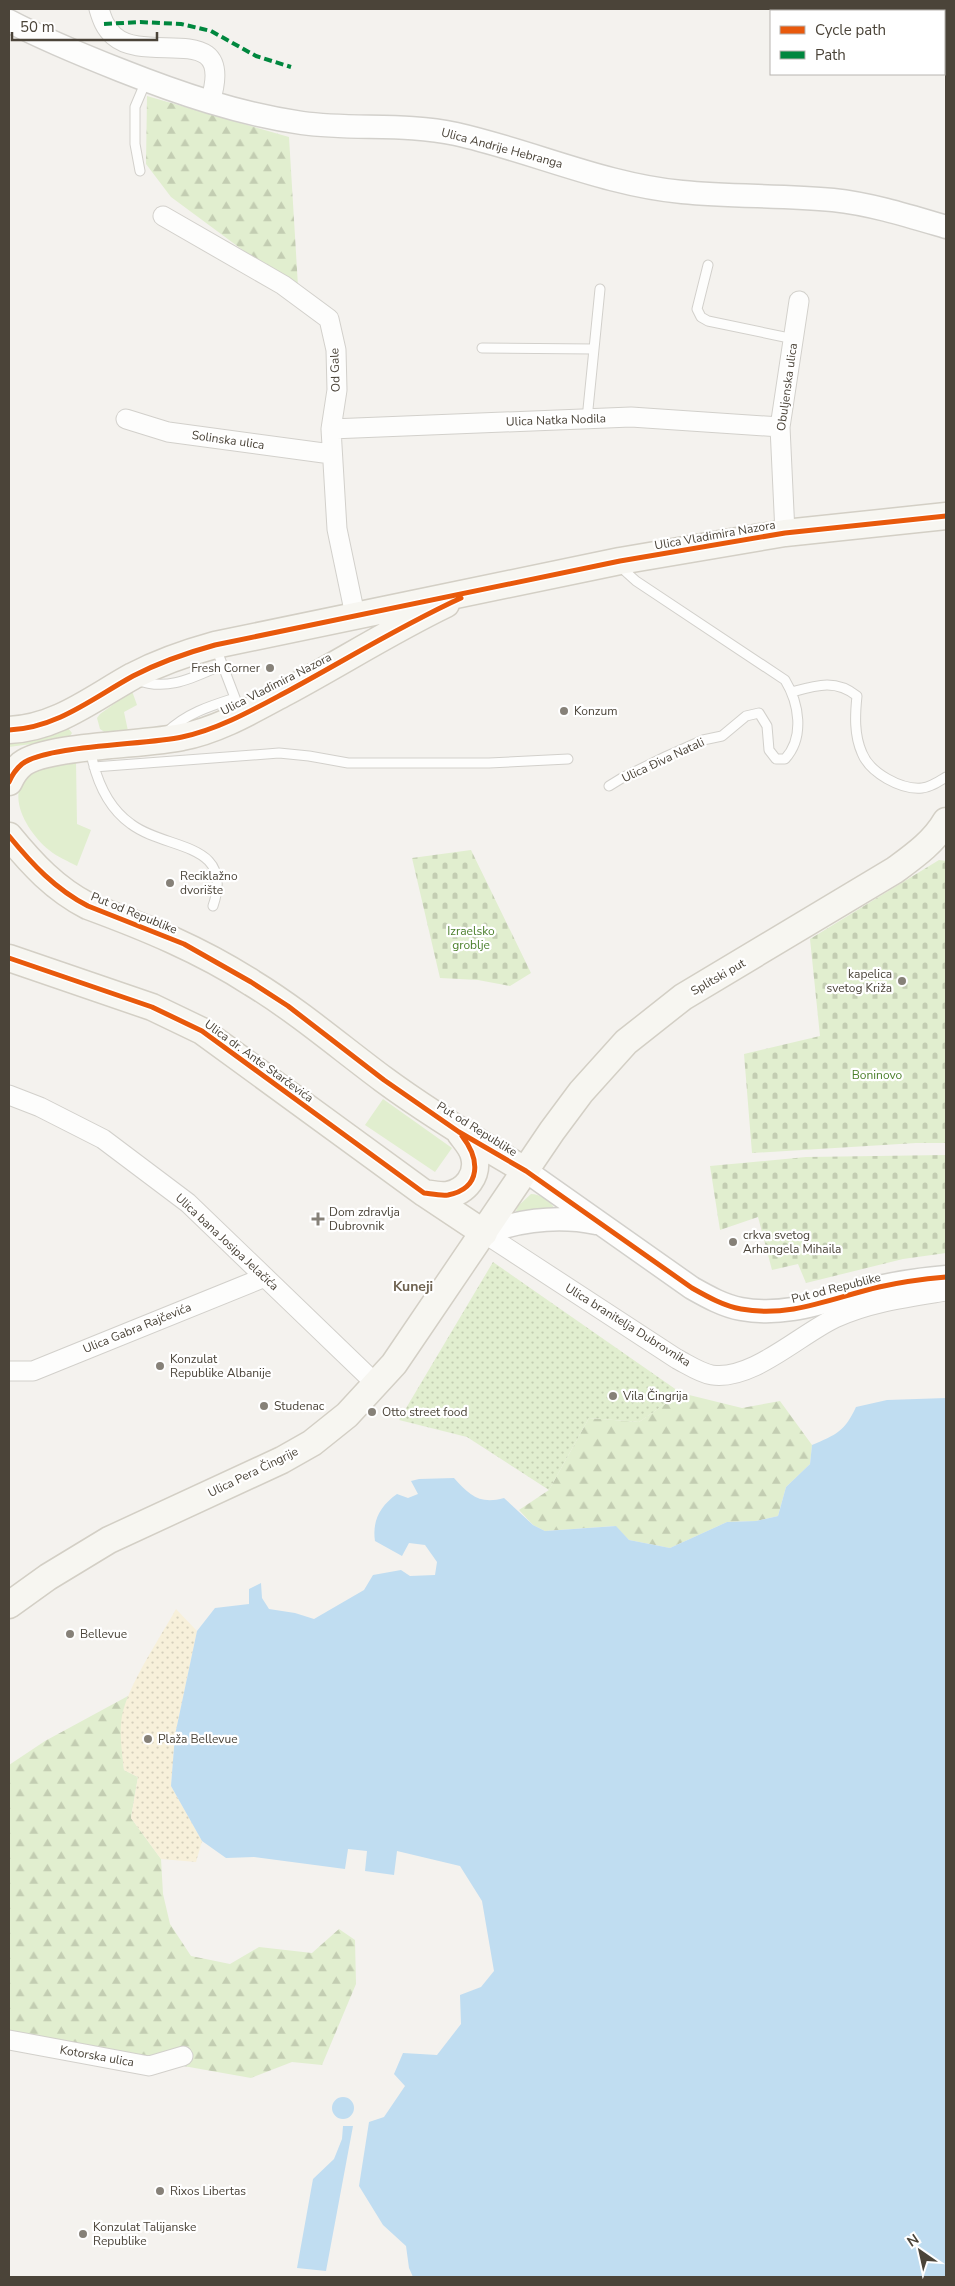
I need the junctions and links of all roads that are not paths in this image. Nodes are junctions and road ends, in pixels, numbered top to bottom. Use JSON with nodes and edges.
{"nodes":[{"id":1,"x":99,"y":9,"type":"edge"},
{"id":2,"x":9,"y":21,"type":"edge"},
{"id":3,"x":146,"y":80,"type":"junction"},
{"id":4,"x":210,"y":102,"type":"junction"},
{"id":5,"x":140,"y":171,"type":"dead end"},
{"id":6,"x":162,"y":216,"type":"dead end"},
{"id":7,"x":946,"y":227,"type":"edge"},
{"id":8,"x":708,"y":265,"type":"dead end"},
{"id":9,"x":600,"y":289,"type":"dead end"},
{"id":10,"x":799,"y":301,"type":"dead end"},
{"id":11,"x":794,"y":339,"type":"junction"},
{"id":12,"x":482,"y":348,"type":"dead end"},
{"id":13,"x":594,"y":349,"type":"junction"},
{"id":14,"x":126,"y":419,"type":"dead end"},
{"id":15,"x":587,"y":419,"type":"junction"},
{"id":16,"x":780,"y":428,"type":"junction"},
{"id":17,"x":331,"y":429,"type":"junction"},
{"id":18,"x":331,"y":454,"type":"junction"},
{"id":19,"x":936,"y":517,"type":"edge"},
{"id":20,"x":785,"y":533,"type":"junction"},
{"id":21,"x":946,"y":536,"type":"edge"},
{"id":22,"x":620,"y":561,"type":"junction"},
{"id":23,"x":488,"y":587,"type":"junction"},
{"id":24,"x":355,"y":615,"type":"junction"},
{"id":25,"x":367,"y":647,"type":"junction"},
{"id":26,"x":219,"y":655,"type":"junction"},
{"id":27,"x":792,"y":692,"type":"junction"},
{"id":28,"x":92,"y":702,"type":"junction"},
{"id":29,"x":238,"y":707,"type":"junction"},
{"id":30,"x":9,"y":730,"type":"edge"},
{"id":31,"x":92,"y":758,"type":"junction"},
{"id":32,"x":568,"y":759,"type":"dead end"},
{"id":33,"x":946,"y":777,"type":"edge"},
{"id":34,"x":9,"y":782,"type":"edge"},
{"id":35,"x":609,"y":786,"type":"dead end"},
{"id":36,"x":9,"y":813,"type":"edge"},
{"id":37,"x":946,"y":822,"type":"edge"},
{"id":38,"x":9,"y":836,"type":"edge"},
{"id":39,"x":26,"y":857,"type":"junction"},
{"id":40,"x":213,"y":906,"type":"dead end"},
{"id":41,"x":9,"y":958,"type":"edge"},
{"id":42,"x":9,"y":1095,"type":"edge"},
{"id":43,"x":459,"y":1132,"type":"junction"},
{"id":44,"x":526,"y":1171,"type":"junction"},
{"id":45,"x":424,"y":1193,"type":"junction"},
{"id":46,"x":599,"y":1223,"type":"junction"},
{"id":47,"x":484,"y":1233,"type":"junction"},
{"id":48,"x":265,"y":1277,"type":"junction"},
{"id":49,"x":946,"y":1277,"type":"edge"},
{"id":50,"x":946,"y":1291,"type":"edge"},
{"id":51,"x":9,"y":1371,"type":"edge"},
{"id":52,"x":376,"y":1384,"type":"junction"},
{"id":53,"x":9,"y":1605,"type":"edge"},
{"id":54,"x":9,"y":2040,"type":"edge"},
{"id":55,"x":184,"y":2056,"type":"dead end"}],
"edges":[{"from":1,"to":4,"type":"street"},
{"from":2,"to":3,"type":"street","name":"Ulica Andrije Hebranga"},
{"from":3,"to":4,"type":"street","name":"Ulica Andrije Hebranga"},
{"from":3,"to":5,"type":"lane"},
{"from":4,"to":7,"type":"street","name":"Ulica Andrije Hebranga"},
{"from":6,"to":17,"type":"street","name":"Od Gale"},
{"from":8,"to":11,"type":"lane"},
{"from":9,"to":13,"type":"lane"},
{"from":10,"to":11,"type":"street","name":"Obuljenska ulica"},
{"from":11,"to":16,"type":"street","name":"Obuljenska ulica"},
{"from":12,"to":13,"type":"lane"},
{"from":13,"to":15,"type":"lane"},
{"from":14,"to":18,"type":"street","name":"Solinska ulica"},
{"from":15,"to":16,"type":"street","name":"Ulica Natka Nodila"},
{"from":15,"to":17,"type":"street","name":"Ulica Natka Nodila"},
{"from":16,"to":20,"type":"street","name":"Obuljenska ulica"},
{"from":17,"to":18,"type":"street","name":"Od Gale"},
{"from":18,"to":24,"type":"street","name":"Od Gale"},
{"from":19,"to":20,"type":"main road","name":"Ulica Vladimira Nazora"},
{"from":19,"to":21,"type":"main road"},
{"from":20,"to":22,"type":"main road","name":"Ulica Vladimira Nazora"},
{"from":22,"to":23,"type":"main road","name":"Ulica Vladimira Nazora"},
{"from":22,"to":27,"type":"lane","name":"Ulica Điva Natali"},
{"from":23,"to":24,"type":"main road","name":"Ulica Vladimira Nazora"},
{"from":23,"to":25,"type":"main road","name":"Ulica Vladimira Nazora"},
{"from":24,"to":25,"type":"main road"},
{"from":24,"to":26,"type":"main road","name":"Ulica Vladimira Nazora"},
{"from":25,"to":29,"type":"main road","name":"Ulica Vladimira Nazora"},
{"from":26,"to":28,"type":"main road","name":"Ulica Vladimira Nazora"},
{"from":26,"to":29,"type":"lane"},
{"from":27,"to":33,"type":"lane"},
{"from":27,"to":35,"type":"lane","name":"Ulica Điva Natali"},
{"from":28,"to":30,"type":"main road","name":"Ulica Vladimira Nazora"},
{"from":28,"to":31,"type":"main road"},
{"from":29,"to":31,"type":"main road","name":"Ulica Vladimira Nazora"},
{"from":31,"to":32,"type":"lane","name":"Ulica Vladimira Nazora"},
{"from":31,"to":34,"type":"main road","name":"Ulica Vladimira Nazora"},
{"from":31,"to":40,"type":"lane"},
{"from":36,"to":39,"type":"main road"},
{"from":37,"to":44,"type":"main road","name":"Splitski put"},
{"from":38,"to":39,"type":"main road"},
{"from":39,"to":43,"type":"main road","name":"Put od Republike"},
{"from":41,"to":45,"type":"main road","name":"Ulica dr. Ante Starčevića"},
{"from":42,"to":48,"type":"street","name":"Ulica bana Josipa Jelačića"},
{"from":43,"to":44,"type":"main road","name":"Put od Republike"},
{"from":43,"to":45,"type":"main road"},
{"from":44,"to":46,"type":"street","name":"Put od Republike"},
{"from":44,"to":47,"type":"main road","name":"Splitski put"},
{"from":45,"to":47,"type":"main road","name":"Ulica dr. Ante Starčevića"},
{"from":46,"to":47,"type":"street"},
{"from":46,"to":49,"type":"street","name":"Put od Republike"},
{"from":47,"to":50,"type":"street","name":"Ulica branitelja Dubrovnika"},
{"from":47,"to":52,"type":"main road","name":"Ulica Pera Čingrije"},
{"from":48,"to":51,"type":"street","name":"Ulica Gabra Rajčevića"},
{"from":48,"to":52,"type":"street","name":"Ulica bana Josipa Jelačića"},
{"from":52,"to":53,"type":"main road","name":"Ulica Pera Čingrije"},
{"from":54,"to":55,"type":"street","name":"Kotorska ulica"}]}
